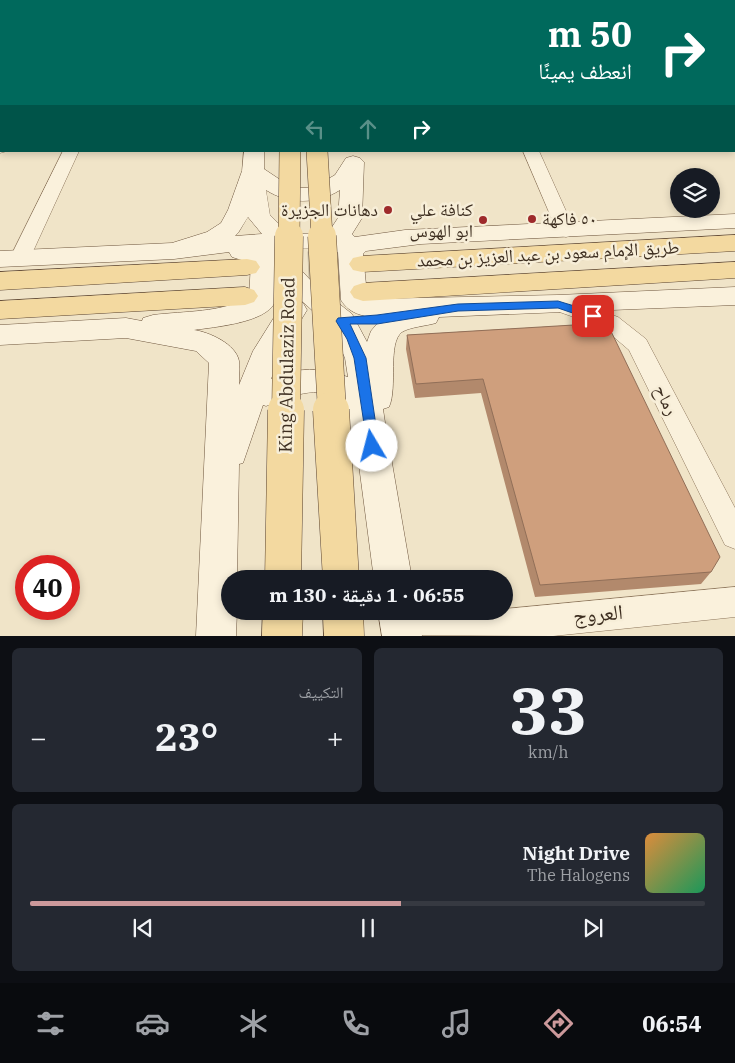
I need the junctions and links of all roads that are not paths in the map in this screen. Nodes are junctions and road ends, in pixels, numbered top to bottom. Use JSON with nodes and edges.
{"nodes":[{"id":1,"x":70,"y":152,"type":"edge"},
{"id":2,"x":290,"y":152,"type":"edge"},
{"id":3,"x":317,"y":152,"type":"edge"},
{"id":4,"x":531,"y":152,"type":"edge"},
{"id":5,"x":352,"y":157,"type":"edge"},
{"id":6,"x":254,"y":161,"type":"edge"},
{"id":7,"x":735,"y":221,"type":"edge"},
{"id":8,"x":566,"y":231,"type":"junction"},
{"id":9,"x":423,"y":236,"type":"junction"},
{"id":10,"x":282,"y":241,"type":"junction"},
{"id":11,"x":735,"y":243,"type":"edge"},
{"id":12,"x":351,"y":248,"type":"junction"},
{"id":13,"x":174,"y":251,"type":"junction"},
{"id":14,"x":245,"y":255,"type":"junction"},
{"id":15,"x":10,"y":259,"type":"edge"},
{"id":16,"x":735,"y":270,"type":"edge"},
{"id":17,"x":0,"y":281,"type":"edge"},
{"id":18,"x":303,"y":283,"type":"junction"},
{"id":19,"x":363,"y":292,"type":"dead end"},
{"id":20,"x":244,"y":296,"type":"dead end"},
{"id":21,"x":735,"y":296,"type":"edge"},
{"id":22,"x":558,"y":304,"type":"junction"},
{"id":23,"x":458,"y":308,"type":"junction"},
{"id":24,"x":0,"y":310,"type":"edge"},
{"id":25,"x":377,"y":320,"type":"junction"},
{"id":26,"x":342,"y":321,"type":"junction"},
{"id":27,"x":274,"y":322,"type":"junction"},
{"id":28,"x":126,"y":328,"type":"junction"},
{"id":29,"x":0,"y":335,"type":"edge"},
{"id":30,"x":375,"y":463,"type":"junction"},
{"id":31,"x":222,"y":481,"type":"junction"},
{"id":32,"x":734,"y":530,"type":"edge"},
{"id":33,"x":283,"y":570,"type":"edge"},
{"id":34,"x":340,"y":570,"type":"edge"},
{"id":35,"x":392,"y":570,"type":"edge"},
{"id":36,"x":735,"y":602,"type":"edge"},
{"id":37,"x":283,"y":620,"type":"edge"},
{"id":38,"x":343,"y":620,"type":"edge"},
{"id":39,"x":401,"y":627,"type":"edge"},
{"id":40,"x":216,"y":636,"type":"edge"},
{"id":41,"x":282,"y":636,"type":"edge"},
{"id":42,"x":344,"y":636,"type":"edge"}],
"edges":[{"from":1,"to":15,"type":"street"},
{"from":2,"to":33,"type":"main road","name":"King Abdulaziz Road","bridge":true},
{"from":3,"to":34,"type":"main road","name":"King Abdulaziz Road","bridge":true},
{"from":4,"to":8,"type":"street"},
{"from":5,"to":6,"type":"street"},
{"from":5,"to":9,"type":"street"},
{"from":5,"to":12,"type":"street"},
{"from":6,"to":10,"type":"street"},
{"from":6,"to":13,"type":"street"},
{"from":7,"to":8,"type":"street"},
{"from":8,"to":9,"type":"street"},
{"from":9,"to":12,"type":"street"},
{"from":9,"to":23,"type":"street"},
{"from":10,"to":12,"type":"street"},
{"from":10,"to":14,"type":"street"},
{"from":10,"to":18,"type":"street"},
{"from":11,"to":12,"type":"main road","name":"طريق الإمام سعود بن عبد العزيز بن محمد"},
{"from":12,"to":18,"type":"street"},
{"from":13,"to":14,"type":"street"},
{"from":13,"to":15,"type":"street"},
{"from":13,"to":28,"type":"street"},
{"from":14,"to":17,"type":"main road"},
{"from":14,"to":18,"type":"street"},
{"from":16,"to":19,"type":"main road","name":"طريق الإمام سعود بن عبد العزيز بن محمد"},
{"from":18,"to":25,"type":"street"},
{"from":18,"to":26,"type":"street"},
{"from":18,"to":27,"type":"street"},
{"from":20,"to":24,"type":"main road"},
{"from":21,"to":22,"type":"street"},
{"from":22,"to":23,"type":"street"},
{"from":22,"to":32,"type":"street","name":"رماح"},
{"from":23,"to":25,"type":"street"},
{"from":23,"to":30,"type":"street"},
{"from":25,"to":26,"type":"street"},
{"from":26,"to":27,"type":"street"},
{"from":26,"to":30,"type":"street"},
{"from":27,"to":28,"type":"street"},
{"from":27,"to":31,"type":"street"},
{"from":28,"to":29,"type":"street"},
{"from":28,"to":31,"type":"street"},
{"from":30,"to":31,"type":"street"},
{"from":30,"to":35,"type":"street"},
{"from":31,"to":40,"type":"street"},
{"from":36,"to":39,"type":"street","name":"العروج"},
{"from":37,"to":41,"type":"main road"},
{"from":38,"to":42,"type":"main road"}]}
